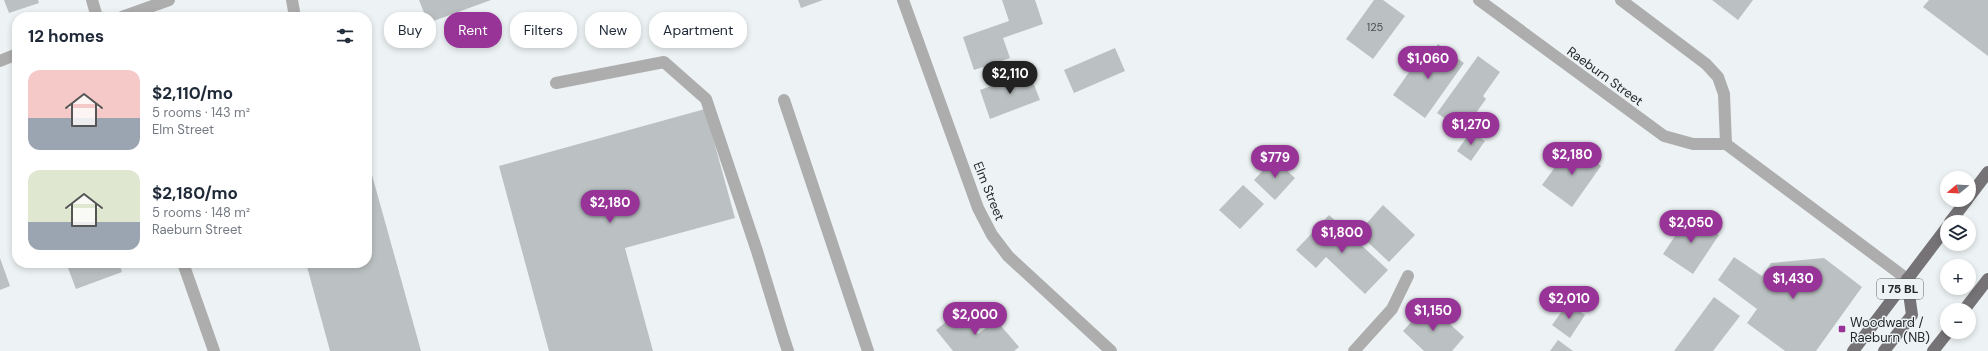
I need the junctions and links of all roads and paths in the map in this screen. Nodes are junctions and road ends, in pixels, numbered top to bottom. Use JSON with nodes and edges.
{"nodes":[{"id":1,"x":92,"y":0,"type":"edge"},
{"id":2,"x":169,"y":0,"type":"edge"},
{"id":3,"x":292,"y":0,"type":"edge"},
{"id":4,"x":903,"y":0,"type":"edge"},
{"id":5,"x":1479,"y":0,"type":"edge"},
{"id":6,"x":1621,"y":0,"type":"edge"},
{"id":7,"x":96,"y":12,"type":"edge"},
{"id":8,"x":136,"y":12,"type":"edge"},
{"id":9,"x":293,"y":12,"type":"edge"},
{"id":10,"x":12,"y":56,"type":"edge"},
{"id":11,"x":0,"y":61,"type":"edge"},
{"id":12,"x":556,"y":83,"type":"dead end"},
{"id":13,"x":784,"y":100,"type":"dead end"},
{"id":14,"x":1726,"y":144,"type":"junction"},
{"id":15,"x":1988,"y":172,"type":"edge"},
{"id":16,"x":1976,"y":188,"type":"edge"},
{"id":17,"x":1962,"y":207,"type":"edge"},
{"id":18,"x":1955,"y":215,"type":"edge"},
{"id":19,"x":1940,"y":236,"type":"edge"},
{"id":20,"x":185,"y":268,"type":"edge"},
{"id":21,"x":1408,"y":276,"type":"dead end"},
{"id":22,"x":1907,"y":279,"type":"junction"},
{"id":23,"x":1988,"y":279,"type":"edge"},
{"id":24,"x":1969,"y":303,"type":"edge"},
{"id":25,"x":1942,"y":339,"type":"edge"},
{"id":26,"x":214,"y":351,"type":"edge"},
{"id":27,"x":788,"y":351,"type":"edge"},
{"id":28,"x":868,"y":351,"type":"edge"},
{"id":29,"x":1112,"y":351,"type":"edge"},
{"id":30,"x":1354,"y":351,"type":"edge"},
{"id":31,"x":1853,"y":351,"type":"edge"},
{"id":32,"x":1884,"y":351,"type":"edge"},
{"id":33,"x":1933,"y":351,"type":"edge"}],
"edges":[{"from":1,"to":7,"type":"street"},
{"from":2,"to":8,"type":"street"},
{"from":3,"to":9,"type":"street"},
{"from":4,"to":29,"type":"street","name":"Elm Street"},
{"from":5,"to":14,"type":"street","name":"Raeburn Street"},
{"from":6,"to":14,"type":"street"},
{"from":10,"to":11,"type":"street"},
{"from":12,"to":27,"type":"street"},
{"from":13,"to":28,"type":"street"},
{"from":14,"to":22,"type":"street"},
{"from":15,"to":16,"type":"main road"},
{"from":17,"to":18,"type":"main road"},
{"from":19,"to":22,"type":"main road","number":"I 75 BL"},
{"from":20,"to":26,"type":"street"},
{"from":21,"to":30,"type":"street"},
{"from":22,"to":31,"type":"main road","number":"I 75 BL"},
{"from":22,"to":32,"type":"main road"},
{"from":23,"to":24,"type":"main road"},
{"from":25,"to":33,"type":"main road"}]}
